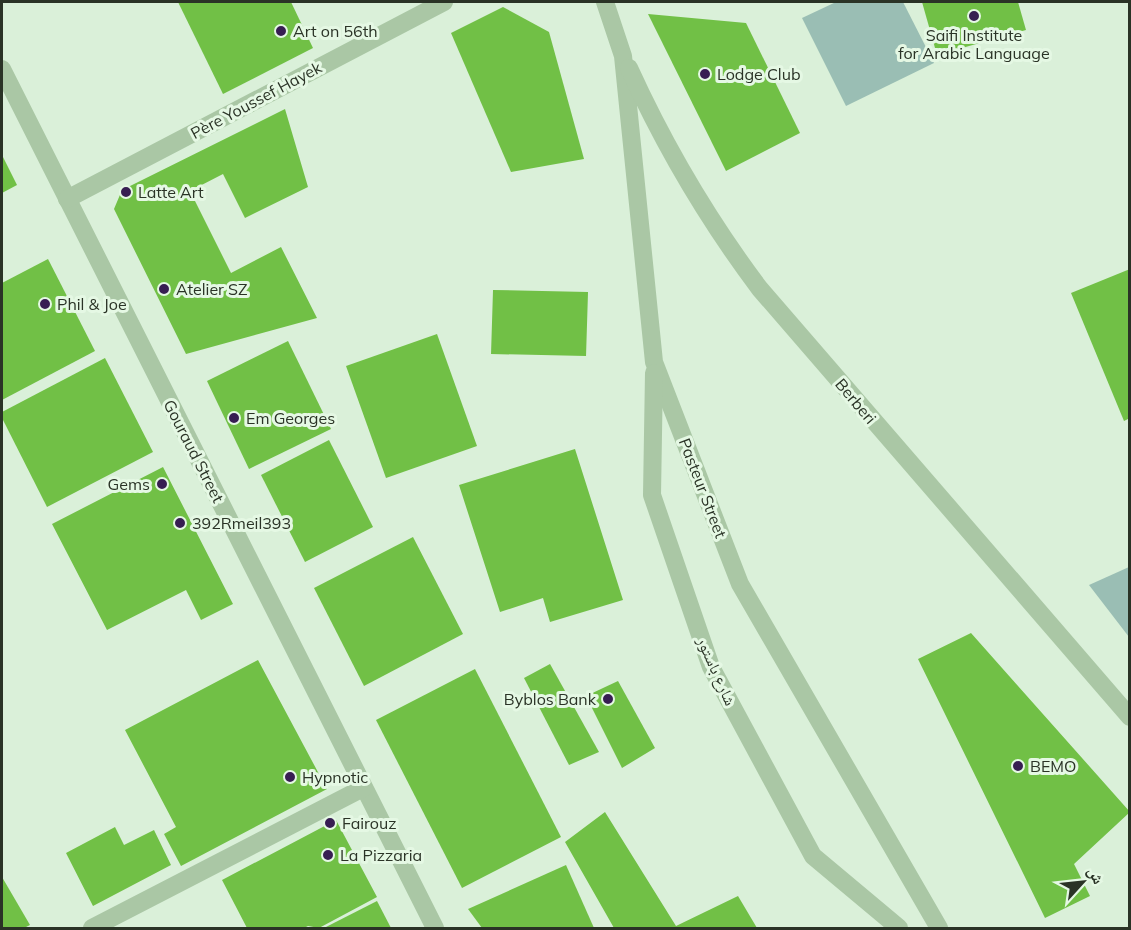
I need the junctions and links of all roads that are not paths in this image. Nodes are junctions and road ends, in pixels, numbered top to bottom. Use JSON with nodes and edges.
{"nodes":[{"id":1,"x":605,"y":2,"type":"edge"},
{"id":2,"x":434,"y":4,"type":"edge"},
{"id":3,"x":622,"y":56,"type":"junction"},
{"id":4,"x":2,"y":69,"type":"edge"},
{"id":5,"x":68,"y":199,"type":"junction"},
{"id":6,"x":654,"y":362,"type":"junction"},
{"id":7,"x":1130,"y":717,"type":"edge"},
{"id":8,"x":363,"y":788,"type":"junction"},
{"id":9,"x":92,"y":928,"type":"edge"},
{"id":10,"x":435,"y":928,"type":"edge"},
{"id":11,"x":899,"y":928,"type":"edge"},
{"id":12,"x":939,"y":928,"type":"edge"}],
"edges":[{"from":1,"to":3,"type":"street","name":"Pasteur Street"},
{"from":2,"to":5,"type":"street","name":"Père Youssef Hayek"},
{"from":3,"to":6,"type":"street","name":"Pasteur Street"},
{"from":3,"to":7,"type":"street","name":"Berberi"},
{"from":4,"to":5,"type":"street","name":"Gouraud Street"},
{"from":5,"to":8,"type":"street","name":"Gouraud Street"},
{"from":6,"to":11,"type":"street","name":"شارع باستور"},
{"from":6,"to":12,"type":"street","name":"Pasteur Street"},
{"from":8,"to":9,"type":"street"},
{"from":8,"to":10,"type":"street","name":"Gouraud Street"}]}
